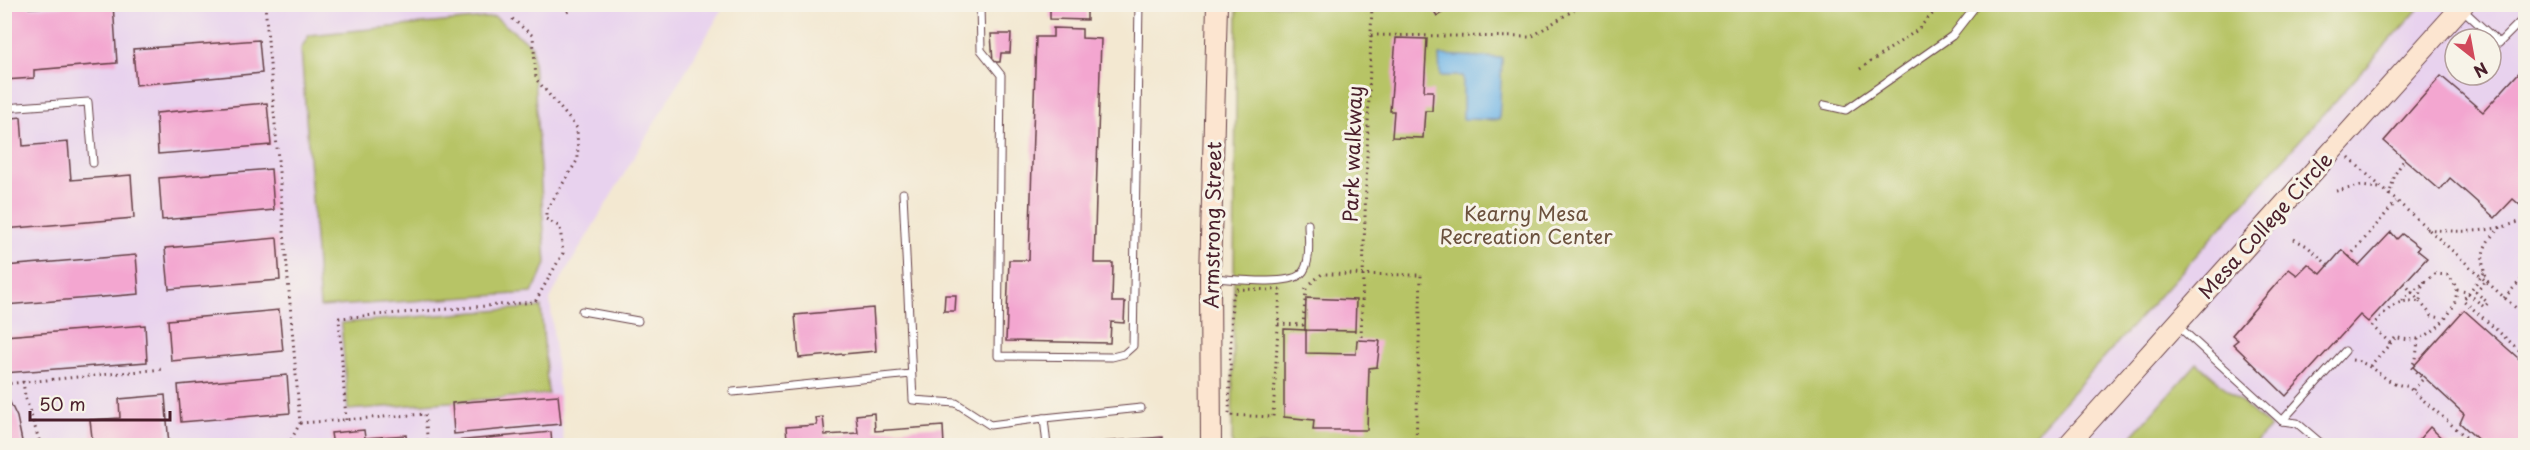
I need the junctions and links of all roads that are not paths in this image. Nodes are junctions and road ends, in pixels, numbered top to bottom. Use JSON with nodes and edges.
{"nodes":[{"id":1,"x":980,"y":4,"type":"edge"},
{"id":2,"x":1139,"y":4,"type":"edge"},
{"id":3,"x":1217,"y":4,"type":"edge"},
{"id":4,"x":1977,"y":4,"type":"edge"},
{"id":5,"x":2462,"y":6,"type":"edge"},
{"id":6,"x":2526,"y":16,"type":"edge"},
{"id":7,"x":1824,"y":105,"type":"dead end"},
{"id":8,"x":4,"y":108,"type":"edge"},
{"id":9,"x":93,"y":163,"type":"dead end"},
{"id":10,"x":903,"y":193,"type":"dead end"},
{"id":11,"x":1308,"y":224,"type":"dead end"},
{"id":12,"x":1210,"y":278,"type":"junction"},
{"id":13,"x":582,"y":311,"type":"dead end"},
{"id":14,"x":638,"y":321,"type":"dead end"},
{"id":15,"x":2176,"y":324,"type":"junction"},
{"id":16,"x":2345,"y":351,"type":"dead end"},
{"id":17,"x":911,"y":374,"type":"junction"},
{"id":18,"x":733,"y":392,"type":"dead end"},
{"id":19,"x":1141,"y":408,"type":"dead end"},
{"id":20,"x":1044,"y":418,"type":"junction"},
{"id":21,"x":2282,"y":421,"type":"junction"},
{"id":22,"x":1047,"y":446,"type":"edge"},
{"id":23,"x":1211,"y":446,"type":"edge"},
{"id":24,"x":2067,"y":446,"type":"edge"},
{"id":25,"x":2324,"y":446,"type":"edge"}],
"edges":[{"from":1,"to":2,"type":"lane"},
{"from":3,"to":12,"type":"street","name":"Armstrong Street"},
{"from":4,"to":7,"type":"lane"},
{"from":5,"to":6,"type":"lane"},
{"from":5,"to":15,"type":"street","name":"Mesa College Circle"},
{"from":8,"to":9,"type":"lane"},
{"from":10,"to":17,"type":"lane"},
{"from":11,"to":12,"type":"lane"},
{"from":12,"to":23,"type":"street","name":"Armstrong Street"},
{"from":13,"to":14,"type":"lane"},
{"from":15,"to":21,"type":"lane"},
{"from":15,"to":24,"type":"street","name":"Mesa College Circle"},
{"from":16,"to":21,"type":"lane"},
{"from":17,"to":18,"type":"lane"},
{"from":17,"to":20,"type":"lane"},
{"from":19,"to":20,"type":"lane"},
{"from":20,"to":22,"type":"lane"},
{"from":21,"to":25,"type":"lane"}]}
